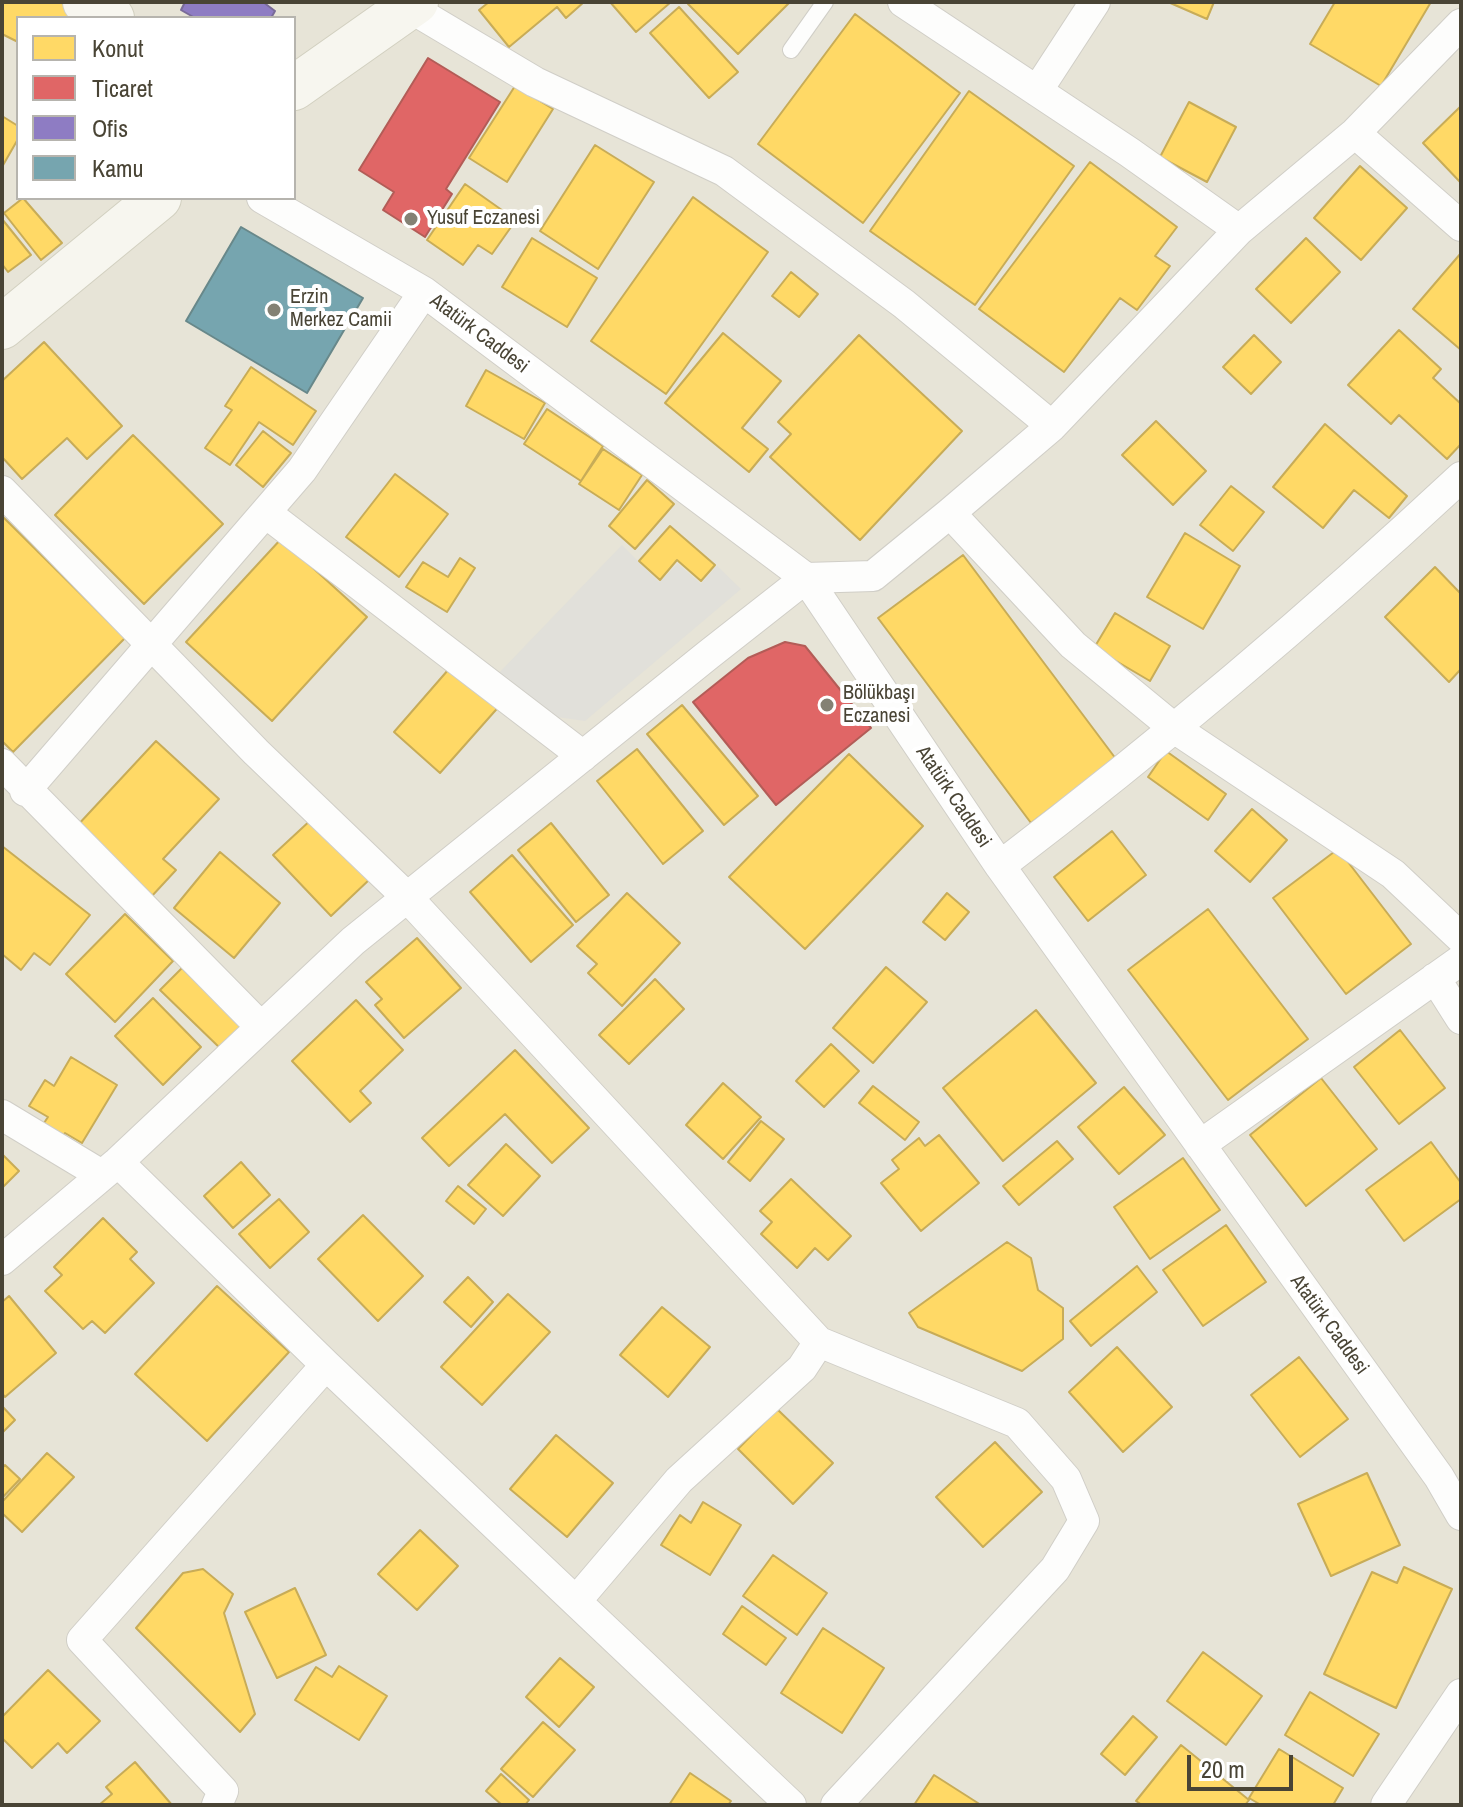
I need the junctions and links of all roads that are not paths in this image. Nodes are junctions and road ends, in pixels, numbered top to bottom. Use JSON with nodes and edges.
{"nodes":[{"id":1,"x":85,"y":2,"type":"edge"},
{"id":2,"x":825,"y":2,"type":"edge"},
{"id":3,"x":903,"y":2,"type":"edge"},
{"id":4,"x":1095,"y":2,"type":"edge"},
{"id":5,"x":412,"y":4,"type":"edge"},
{"id":6,"x":109,"y":16,"type":"edge"},
{"id":7,"x":1461,"y":24,"type":"edge"},
{"id":8,"x":791,"y":50,"type":"dead end"},
{"id":9,"x":296,"y":86,"type":"edge"},
{"id":10,"x":1037,"y":91,"type":"junction"},
{"id":11,"x":1355,"y":133,"type":"junction"},
{"id":12,"x":157,"y":200,"type":"edge"},
{"id":13,"x":265,"y":200,"type":"edge"},
{"id":14,"x":1461,"y":226,"type":"edge"},
{"id":15,"x":1239,"y":230,"type":"junction"},
{"id":16,"x":424,"y":292,"type":"junction"},
{"id":17,"x":2,"y":327,"type":"edge"},
{"id":18,"x":1052,"y":426,"type":"junction"},
{"id":19,"x":1461,"y":477,"type":"edge"},
{"id":20,"x":2,"y":491,"type":"edge"},
{"id":21,"x":266,"y":513,"type":"junction"},
{"id":22,"x":950,"y":513,"type":"junction"},
{"id":23,"x":806,"y":578,"type":"junction"},
{"id":24,"x":153,"y":643,"type":"junction"},
{"id":25,"x":1174,"y":728,"type":"junction"},
{"id":26,"x":583,"y":756,"type":"junction"},
{"id":27,"x":2,"y":764,"type":"edge"},
{"id":28,"x":25,"y":791,"type":"junction"},
{"id":29,"x":1000,"y":866,"type":"junction"},
{"id":30,"x":407,"y":897,"type":"junction"},
{"id":31,"x":1461,"y":938,"type":"edge"},
{"id":32,"x":1461,"y":960,"type":"edge"},
{"id":33,"x":1435,"y":978,"type":"junction"},
{"id":34,"x":1461,"y":1019,"type":"edge"},
{"id":35,"x":261,"y":1027,"type":"junction"},
{"id":36,"x":2,"y":1115,"type":"edge"},
{"id":37,"x":1200,"y":1145,"type":"junction"},
{"id":38,"x":109,"y":1168,"type":"junction"},
{"id":39,"x":2,"y":1260,"type":"edge"},
{"id":40,"x":819,"y":1342,"type":"junction"},
{"id":41,"x":326,"y":1365,"type":"junction"},
{"id":42,"x":1461,"y":1515,"type":"edge"},
{"id":43,"x":577,"y":1600,"type":"junction"},
{"id":44,"x":1461,"y":1694,"type":"edge"},
{"id":45,"x":217,"y":1805,"type":"edge"},
{"id":46,"x":791,"y":1805,"type":"edge"},
{"id":47,"x":836,"y":1805,"type":"edge"},
{"id":48,"x":1386,"y":1805,"type":"edge"}],
"edges":[{"from":1,"to":6,"type":"main road"},
{"from":2,"to":8,"type":"lane"},
{"from":3,"to":10,"type":"street"},
{"from":4,"to":10,"type":"street"},
{"from":5,"to":9,"type":"main road"},
{"from":5,"to":18,"type":"street"},
{"from":7,"to":11,"type":"street"},
{"from":10,"to":15,"type":"street"},
{"from":11,"to":14,"type":"street"},
{"from":11,"to":15,"type":"street"},
{"from":12,"to":17,"type":"main road"},
{"from":13,"to":16,"type":"street","name":"Atatürk Caddesi"},
{"from":15,"to":18,"type":"street"},
{"from":16,"to":21,"type":"street"},
{"from":16,"to":23,"type":"street","name":"Atatürk Caddesi"},
{"from":18,"to":22,"type":"street"},
{"from":19,"to":25,"type":"street"},
{"from":20,"to":24,"type":"street"},
{"from":21,"to":24,"type":"street"},
{"from":21,"to":26,"type":"street"},
{"from":22,"to":23,"type":"street"},
{"from":22,"to":25,"type":"street"},
{"from":23,"to":26,"type":"street"},
{"from":23,"to":29,"type":"street","name":"Atatürk Caddesi"},
{"from":24,"to":28,"type":"street"},
{"from":24,"to":30,"type":"street"},
{"from":25,"to":29,"type":"street"},
{"from":25,"to":31,"type":"street"},
{"from":26,"to":30,"type":"street"},
{"from":27,"to":28,"type":"street"},
{"from":28,"to":35,"type":"street"},
{"from":29,"to":37,"type":"street","name":"Atatürk Caddesi"},
{"from":30,"to":35,"type":"street"},
{"from":30,"to":40,"type":"street"},
{"from":32,"to":33,"type":"street"},
{"from":33,"to":34,"type":"street"},
{"from":33,"to":37,"type":"street"},
{"from":35,"to":38,"type":"street"},
{"from":36,"to":38,"type":"street"},
{"from":37,"to":42,"type":"street","name":"Atatürk Caddesi"},
{"from":38,"to":39,"type":"street"},
{"from":38,"to":41,"type":"street"},
{"from":40,"to":43,"type":"street"},
{"from":40,"to":47,"type":"street"},
{"from":41,"to":43,"type":"street"},
{"from":41,"to":45,"type":"street"},
{"from":43,"to":46,"type":"street"},
{"from":44,"to":48,"type":"street"}]}
